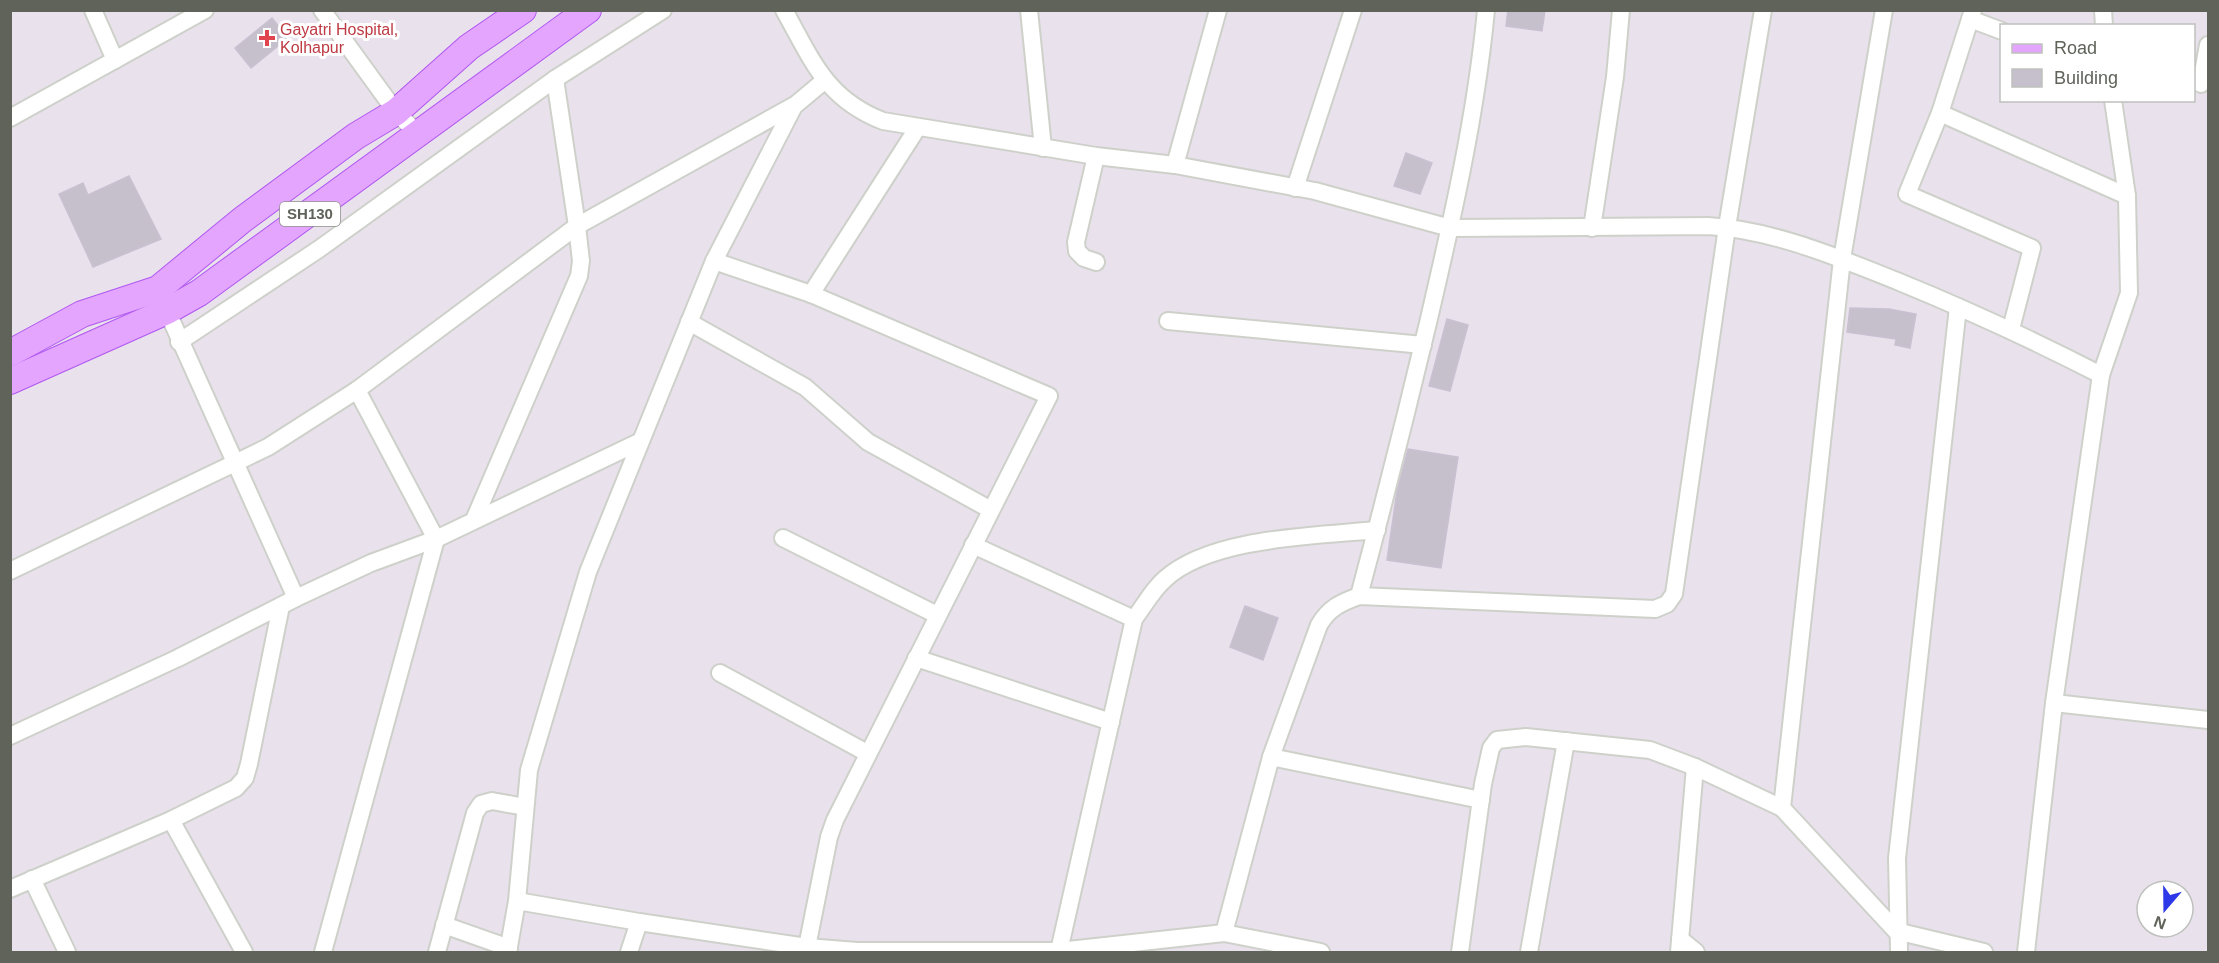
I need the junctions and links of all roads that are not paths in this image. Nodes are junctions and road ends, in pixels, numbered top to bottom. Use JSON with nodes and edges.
{"nodes":[{"id":1,"x":93,"y":10,"type":"edge"},
{"id":2,"x":206,"y":10,"type":"edge"},
{"id":3,"x":322,"y":10,"type":"edge"},
{"id":4,"x":523,"y":10,"type":"edge"},
{"id":5,"x":588,"y":10,"type":"edge"},
{"id":6,"x":663,"y":10,"type":"edge"},
{"id":7,"x":784,"y":10,"type":"edge"},
{"id":8,"x":1029,"y":10,"type":"edge"},
{"id":9,"x":1206,"y":10,"type":"edge"},
{"id":10,"x":1218,"y":10,"type":"edge"},
{"id":11,"x":1353,"y":10,"type":"edge"},
{"id":12,"x":1486,"y":10,"type":"edge"},
{"id":13,"x":1621,"y":10,"type":"edge"},
{"id":14,"x":1763,"y":10,"type":"edge"},
{"id":15,"x":1884,"y":10,"type":"edge"},
{"id":16,"x":1972,"y":15,"type":"edge"},
{"id":17,"x":1211,"y":28,"type":"junction"},
{"id":18,"x":2000,"y":31,"type":"edge"},
{"id":19,"x":2208,"y":45,"type":"edge"},
{"id":20,"x":115,"y":60,"type":"junction"},
{"id":21,"x":555,"y":79,"type":"junction"},
{"id":22,"x":824,"y":81,"type":"junction"},
{"id":23,"x":2201,"y":84,"type":"edge"},
{"id":24,"x":2113,"y":102,"type":"edge"},
{"id":25,"x":794,"y":106,"type":"junction"},
{"id":26,"x":396,"y":112,"type":"junction"},
{"id":27,"x":1940,"y":113,"type":"junction"},
{"id":28,"x":10,"y":118,"type":"edge"},
{"id":29,"x":918,"y":127,"type":"junction"},
{"id":30,"x":418,"y":134,"type":"junction"},
{"id":31,"x":1043,"y":148,"type":"junction"},
{"id":32,"x":1096,"y":156,"type":"junction"},
{"id":33,"x":1175,"y":165,"type":"junction"},
{"id":34,"x":1295,"y":188,"type":"junction"},
{"id":35,"x":2127,"y":196,"type":"junction"},
{"id":36,"x":577,"y":226,"type":"junction"},
{"id":37,"x":1450,"y":228,"type":"junction"},
{"id":38,"x":1593,"y":228,"type":"junction"},
{"id":39,"x":1727,"y":228,"type":"junction"},
{"id":40,"x":1842,"y":259,"type":"junction"},
{"id":41,"x":714,"y":261,"type":"junction"},
{"id":42,"x":1096,"y":262,"type":"dead end"},
{"id":43,"x":811,"y":294,"type":"junction"},
{"id":44,"x":162,"y":300,"type":"junction"},
{"id":45,"x":1958,"y":307,"type":"junction"},
{"id":46,"x":689,"y":321,"type":"junction"},
{"id":47,"x":1168,"y":321,"type":"dead end"},
{"id":48,"x":2012,"y":329,"type":"junction"},
{"id":49,"x":179,"y":342,"type":"junction"},
{"id":50,"x":1423,"y":345,"type":"junction"},
{"id":51,"x":10,"y":353,"type":"edge"},
{"id":52,"x":2101,"y":375,"type":"junction"},
{"id":53,"x":10,"y":381,"type":"edge"},
{"id":54,"x":357,"y":390,"type":"junction"},
{"id":55,"x":639,"y":442,"type":"junction"},
{"id":56,"x":236,"y":464,"type":"junction"},
{"id":57,"x":991,"y":510,"type":"junction"},
{"id":58,"x":474,"y":520,"type":"junction"},
{"id":59,"x":1377,"y":530,"type":"junction"},
{"id":60,"x":783,"y":538,"type":"dead end"},
{"id":61,"x":436,"y":539,"type":"junction"},
{"id":62,"x":973,"y":545,"type":"junction"},
{"id":63,"x":10,"y":571,"type":"edge"},
{"id":64,"x":1359,"y":596,"type":"junction"},
{"id":65,"x":296,"y":598,"type":"junction"},
{"id":66,"x":281,"y":606,"type":"junction"},
{"id":67,"x":937,"y":615,"type":"junction"},
{"id":68,"x":1134,"y":619,"type":"junction"},
{"id":69,"x":916,"y":658,"type":"junction"},
{"id":70,"x":720,"y":673,"type":"dead end"},
{"id":71,"x":2054,"y":703,"type":"junction"},
{"id":72,"x":2208,"y":720,"type":"edge"},
{"id":73,"x":1111,"y":723,"type":"junction"},
{"id":74,"x":10,"y":736,"type":"edge"},
{"id":75,"x":1566,"y":741,"type":"junction"},
{"id":76,"x":867,"y":753,"type":"junction"},
{"id":77,"x":1271,"y":758,"type":"junction"},
{"id":78,"x":1695,"y":767,"type":"junction"},
{"id":79,"x":1481,"y":800,"type":"junction"},
{"id":80,"x":525,"y":807,"type":"junction"},
{"id":81,"x":1782,"y":808,"type":"junction"},
{"id":82,"x":171,"y":820,"type":"junction"},
{"id":83,"x":32,"y":879,"type":"junction"},
{"id":84,"x":10,"y":889,"type":"edge"},
{"id":85,"x":517,"y":901,"type":"junction"},
{"id":86,"x":639,"y":922,"type":"junction"},
{"id":87,"x":444,"y":925,"type":"junction"},
{"id":88,"x":1896,"y":931,"type":"junction"},
{"id":89,"x":1224,"y":933,"type":"junction"},
{"id":90,"x":1679,"y":946,"type":"edge"},
{"id":91,"x":807,"y":947,"type":"junction"},
{"id":92,"x":508,"y":950,"type":"edge"},
{"id":93,"x":1059,"y":951,"type":"edge"},
{"id":94,"x":67,"y":952,"type":"edge"},
{"id":95,"x":244,"y":952,"type":"edge"},
{"id":96,"x":323,"y":952,"type":"edge"},
{"id":97,"x":437,"y":952,"type":"edge"},
{"id":98,"x":629,"y":952,"type":"edge"},
{"id":99,"x":1321,"y":952,"type":"edge"},
{"id":100,"x":1460,"y":952,"type":"edge"},
{"id":101,"x":1529,"y":952,"type":"edge"},
{"id":102,"x":1696,"y":952,"type":"edge"},
{"id":103,"x":1899,"y":952,"type":"edge"},
{"id":104,"x":1984,"y":952,"type":"edge"},
{"id":105,"x":2026,"y":952,"type":"edge"}],
"edges":[{"from":1,"to":20,"type":"street"},
{"from":2,"to":20,"type":"street"},
{"from":3,"to":26,"type":"street"},
{"from":4,"to":26,"type":"main road"},
{"from":5,"to":30,"type":"main road","number":"SH130"},
{"from":6,"to":21,"type":"street"},
{"from":7,"to":22,"type":"street"},
{"from":8,"to":31,"type":"street"},
{"from":9,"to":17,"type":"street"},
{"from":10,"to":17,"type":"street"},
{"from":11,"to":34,"type":"street"},
{"from":12,"to":37,"type":"street"},
{"from":13,"to":38,"type":"street"},
{"from":14,"to":39,"type":"street"},
{"from":15,"to":40,"type":"street"},
{"from":16,"to":18,"type":"street"},
{"from":16,"to":27,"type":"street"},
{"from":17,"to":33,"type":"street"},
{"from":19,"to":23,"type":"street"},
{"from":20,"to":28,"type":"street"},
{"from":21,"to":36,"type":"street"},
{"from":21,"to":49,"type":"street"},
{"from":22,"to":25,"type":"street"},
{"from":22,"to":29,"type":"street"},
{"from":24,"to":35,"type":"street"},
{"from":25,"to":36,"type":"street"},
{"from":25,"to":41,"type":"street"},
{"from":26,"to":30,"type":"street"},
{"from":26,"to":44,"type":"main road"},
{"from":27,"to":35,"type":"street"},
{"from":27,"to":48,"type":"street"},
{"from":29,"to":31,"type":"street"},
{"from":29,"to":43,"type":"street"},
{"from":30,"to":44,"type":"main road","number":"SH130"},
{"from":31,"to":32,"type":"street"},
{"from":32,"to":33,"type":"street"},
{"from":32,"to":42,"type":"street"},
{"from":33,"to":34,"type":"street"},
{"from":34,"to":37,"type":"street"},
{"from":35,"to":52,"type":"street"},
{"from":36,"to":54,"type":"street"},
{"from":36,"to":58,"type":"street"},
{"from":37,"to":38,"type":"street"},
{"from":37,"to":50,"type":"street"},
{"from":38,"to":39,"type":"street"},
{"from":39,"to":40,"type":"street"},
{"from":39,"to":64,"type":"street"},
{"from":40,"to":45,"type":"street"},
{"from":40,"to":81,"type":"street"},
{"from":41,"to":43,"type":"street"},
{"from":41,"to":46,"type":"street"},
{"from":43,"to":57,"type":"street"},
{"from":44,"to":49,"type":"street"},
{"from":44,"to":51,"type":"main road"},
{"from":44,"to":53,"type":"main road","number":"SH130"},
{"from":45,"to":48,"type":"street"},
{"from":45,"to":88,"type":"street"},
{"from":46,"to":55,"type":"street"},
{"from":46,"to":57,"type":"street"},
{"from":47,"to":50,"type":"street"},
{"from":48,"to":52,"type":"street"},
{"from":49,"to":56,"type":"street"},
{"from":50,"to":59,"type":"street"},
{"from":52,"to":71,"type":"street"},
{"from":54,"to":56,"type":"street"},
{"from":54,"to":61,"type":"street"},
{"from":55,"to":58,"type":"street"},
{"from":55,"to":80,"type":"street"},
{"from":56,"to":63,"type":"street"},
{"from":56,"to":65,"type":"street"},
{"from":57,"to":62,"type":"street"},
{"from":58,"to":61,"type":"street"},
{"from":59,"to":64,"type":"street"},
{"from":59,"to":68,"type":"street"},
{"from":60,"to":67,"type":"street"},
{"from":61,"to":65,"type":"street"},
{"from":61,"to":96,"type":"street"},
{"from":62,"to":67,"type":"street"},
{"from":62,"to":68,"type":"street"},
{"from":64,"to":77,"type":"street"},
{"from":65,"to":66,"type":"street"},
{"from":66,"to":74,"type":"street"},
{"from":66,"to":82,"type":"street"},
{"from":67,"to":69,"type":"street"},
{"from":68,"to":73,"type":"street"},
{"from":69,"to":73,"type":"street"},
{"from":69,"to":76,"type":"street"},
{"from":70,"to":76,"type":"street"},
{"from":71,"to":72,"type":"street"},
{"from":71,"to":105,"type":"street"},
{"from":73,"to":93,"type":"street"},
{"from":75,"to":78,"type":"street"},
{"from":75,"to":79,"type":"street"},
{"from":75,"to":101,"type":"street"},
{"from":76,"to":91,"type":"street"},
{"from":77,"to":79,"type":"street"},
{"from":77,"to":89,"type":"street"},
{"from":78,"to":81,"type":"street"},
{"from":78,"to":90,"type":"street"},
{"from":79,"to":100,"type":"street"},
{"from":80,"to":85,"type":"street"},
{"from":80,"to":87,"type":"street"},
{"from":81,"to":88,"type":"street"},
{"from":82,"to":83,"type":"street"},
{"from":82,"to":95,"type":"street"},
{"from":83,"to":84,"type":"street"},
{"from":83,"to":94,"type":"street"},
{"from":85,"to":86,"type":"street"},
{"from":85,"to":92,"type":"street"},
{"from":86,"to":91,"type":"street"},
{"from":86,"to":98,"type":"street"},
{"from":87,"to":92,"type":"street"},
{"from":87,"to":97,"type":"street"},
{"from":88,"to":103,"type":"street"},
{"from":88,"to":104,"type":"street"},
{"from":89,"to":93,"type":"street"},
{"from":89,"to":99,"type":"street"},
{"from":90,"to":102,"type":"street"},
{"from":91,"to":93,"type":"street"}]}
